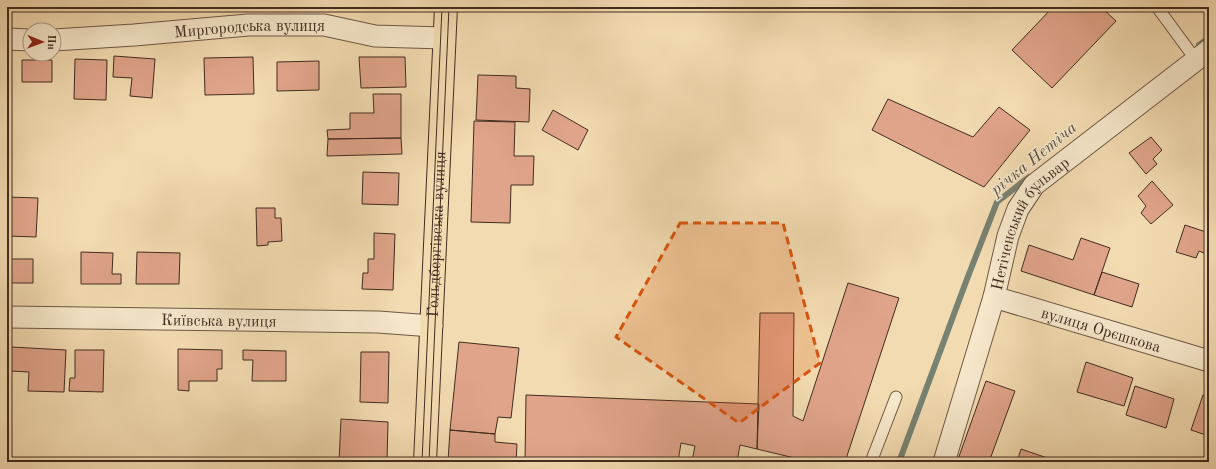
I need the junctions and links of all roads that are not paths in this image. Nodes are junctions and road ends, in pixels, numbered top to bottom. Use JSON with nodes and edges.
{"nodes":[{"id":1,"x":446,"y":7,"type":"edge"},
{"id":2,"x":1157,"y":7,"type":"edge"},
{"id":3,"x":444,"y":38,"type":"junction"},
{"id":4,"x":7,"y":39,"type":"edge"},
{"id":5,"x":22,"y":40,"type":"edge"},
{"id":6,"x":62,"y":40,"type":"edge"},
{"id":7,"x":1203,"y":55,"type":"edge"},
{"id":8,"x":994,"y":297,"type":"junction"},
{"id":9,"x":7,"y":317,"type":"edge"},
{"id":10,"x":432,"y":326,"type":"junction"},
{"id":11,"x":1209,"y":361,"type":"edge"},
{"id":12,"x":896,"y":397,"type":"dead end"},
{"id":13,"x":425,"y":462,"type":"edge"},
{"id":14,"x":871,"y":462,"type":"edge"},
{"id":15,"x":944,"y":462,"type":"edge"}],
"edges":[{"from":1,"to":3,"type":"main road","name":"Гольдбергівська вулиця"},
{"from":2,"to":7,"type":"lane"},
{"from":3,"to":6,"type":"street","name":"Миргородська вулиця"},
{"from":3,"to":10,"type":"main road","name":"Гольдбергівська вулиця"},
{"from":4,"to":5,"type":"street"},
{"from":7,"to":8,"type":"street","name":"Нетіченський бульвар"},
{"from":8,"to":11,"type":"street","name":"вулиця Орєшкова"},
{"from":8,"to":15,"type":"street","name":"Нетіченський бульвар"},
{"from":9,"to":10,"type":"street","name":"Київська вулиця"},
{"from":10,"to":13,"type":"main road","name":"Гольдбергівська вулиця"},
{"from":12,"to":14,"type":"lane"}]}
